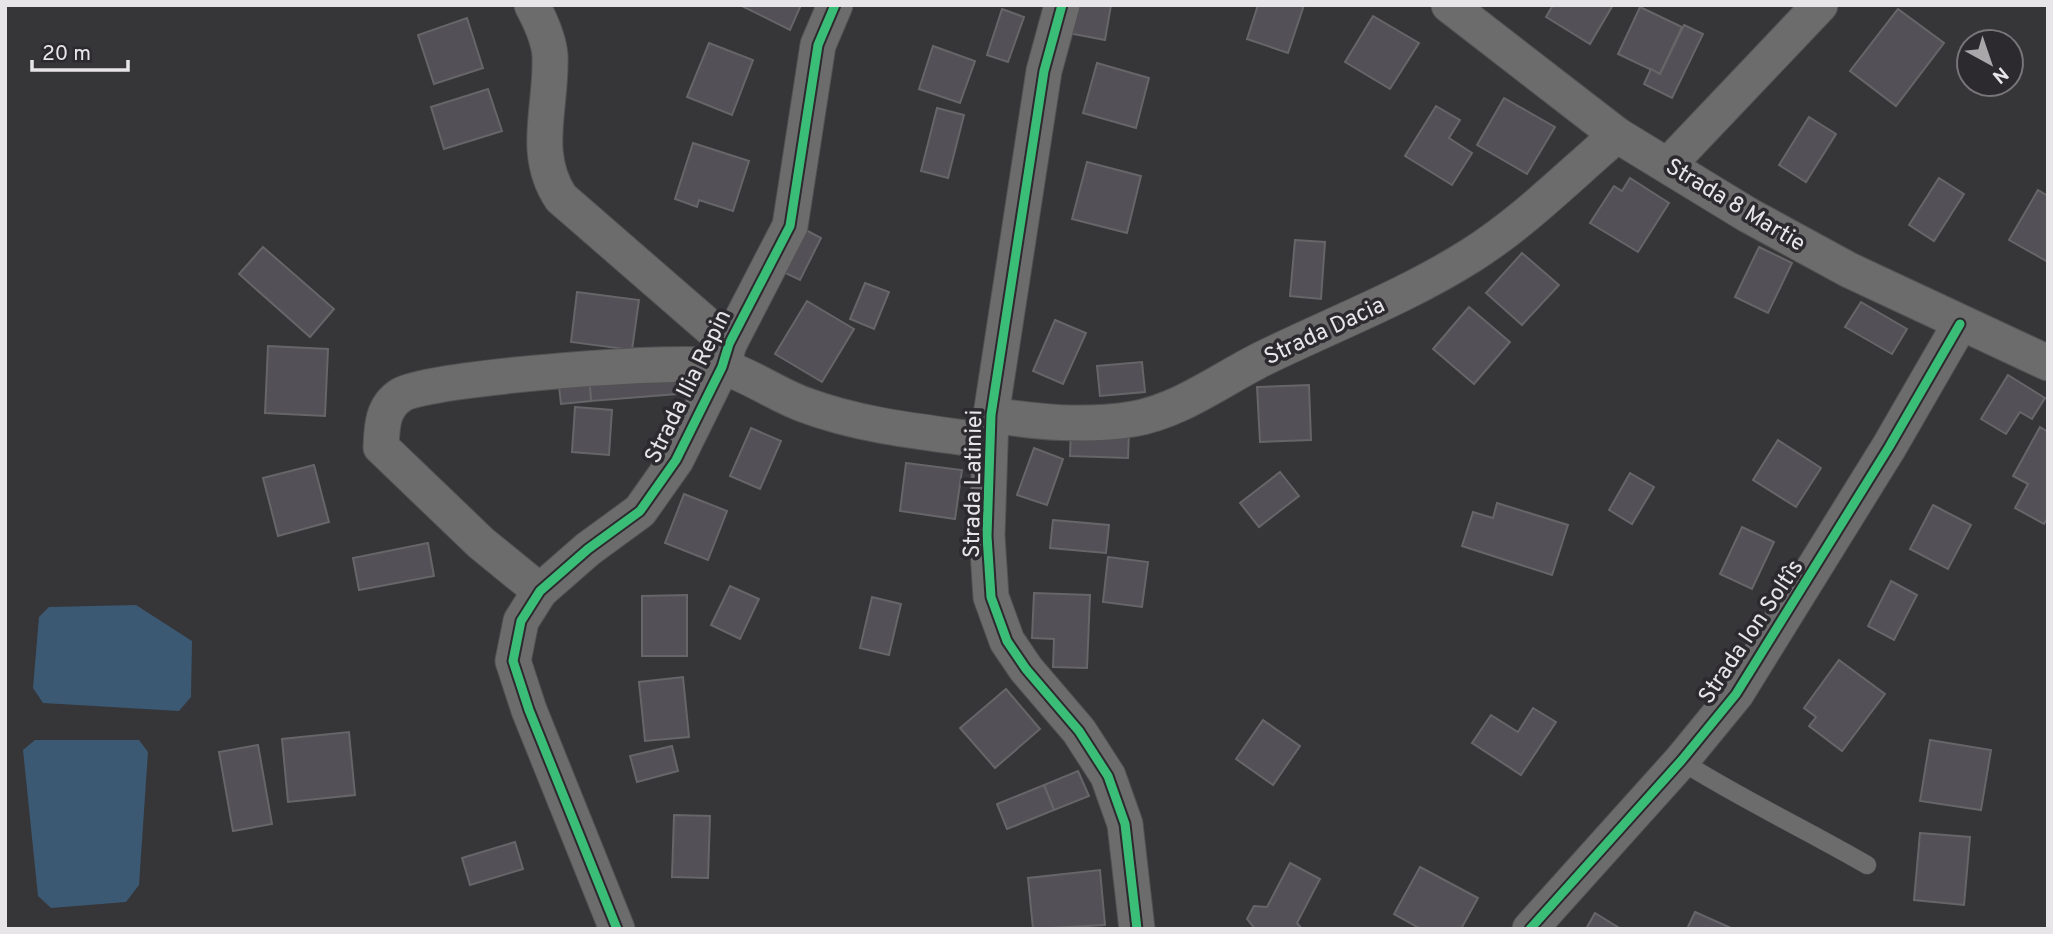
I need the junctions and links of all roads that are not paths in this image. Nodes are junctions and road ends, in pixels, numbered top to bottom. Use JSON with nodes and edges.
{"nodes":[{"id":1,"x":532,"y":5,"type":"edge"},
{"id":2,"x":835,"y":5,"type":"edge"},
{"id":3,"x":1062,"y":5,"type":"edge"},
{"id":4,"x":1448,"y":5,"type":"edge"},
{"id":5,"x":1820,"y":5,"type":"edge"},
{"id":6,"x":1617,"y":135,"type":"junction"},
{"id":7,"x":1669,"y":164,"type":"junction"},
{"id":8,"x":1960,"y":324,"type":"junction"},
{"id":9,"x":725,"y":355,"type":"junction"},
{"id":10,"x":2048,"y":363,"type":"edge"},
{"id":11,"x":989,"y":428,"type":"junction"},
{"id":12,"x":540,"y":591,"type":"junction"},
{"id":13,"x":1681,"y":761,"type":"junction"},
{"id":14,"x":1867,"y":865,"type":"dead end"},
{"id":15,"x":617,"y":929,"type":"edge"},
{"id":16,"x":1137,"y":929,"type":"edge"},
{"id":17,"x":1530,"y":929,"type":"edge"}],
"edges":[{"from":1,"to":9,"type":"street","name":"Strada Ilia Repin"},
{"from":2,"to":9,"type":"street","name":"Strada Ilia Repin"},
{"from":3,"to":11,"type":"street","name":"Strada Latiniei"},
{"from":4,"to":6,"type":"street","name":"Strada 8 Martie"},
{"from":5,"to":7,"type":"street"},
{"from":6,"to":7,"type":"street","name":"Strada 8 Martie"},
{"from":6,"to":11,"type":"street","name":"Strada Dacia"},
{"from":7,"to":8,"type":"street","name":"Strada 8 Martie"},
{"from":8,"to":10,"type":"street","name":"Strada 8 Martie"},
{"from":8,"to":13,"type":"street","name":"Strada Ion Soltîs"},
{"from":9,"to":11,"type":"street","name":"Strada Ilia Repin"},
{"from":9,"to":12,"type":"street","name":"Strada Ilia Repin"},
{"from":9,"to":12,"type":"street","name":"Strada Ilia Repin"},
{"from":11,"to":16,"type":"street","name":"Strada Latiniei"},
{"from":12,"to":15,"type":"street","name":"Strada Ilia Repin"},
{"from":13,"to":14,"type":"lane"},
{"from":13,"to":17,"type":"street","name":"Strada Ion Soltîs"}]}
